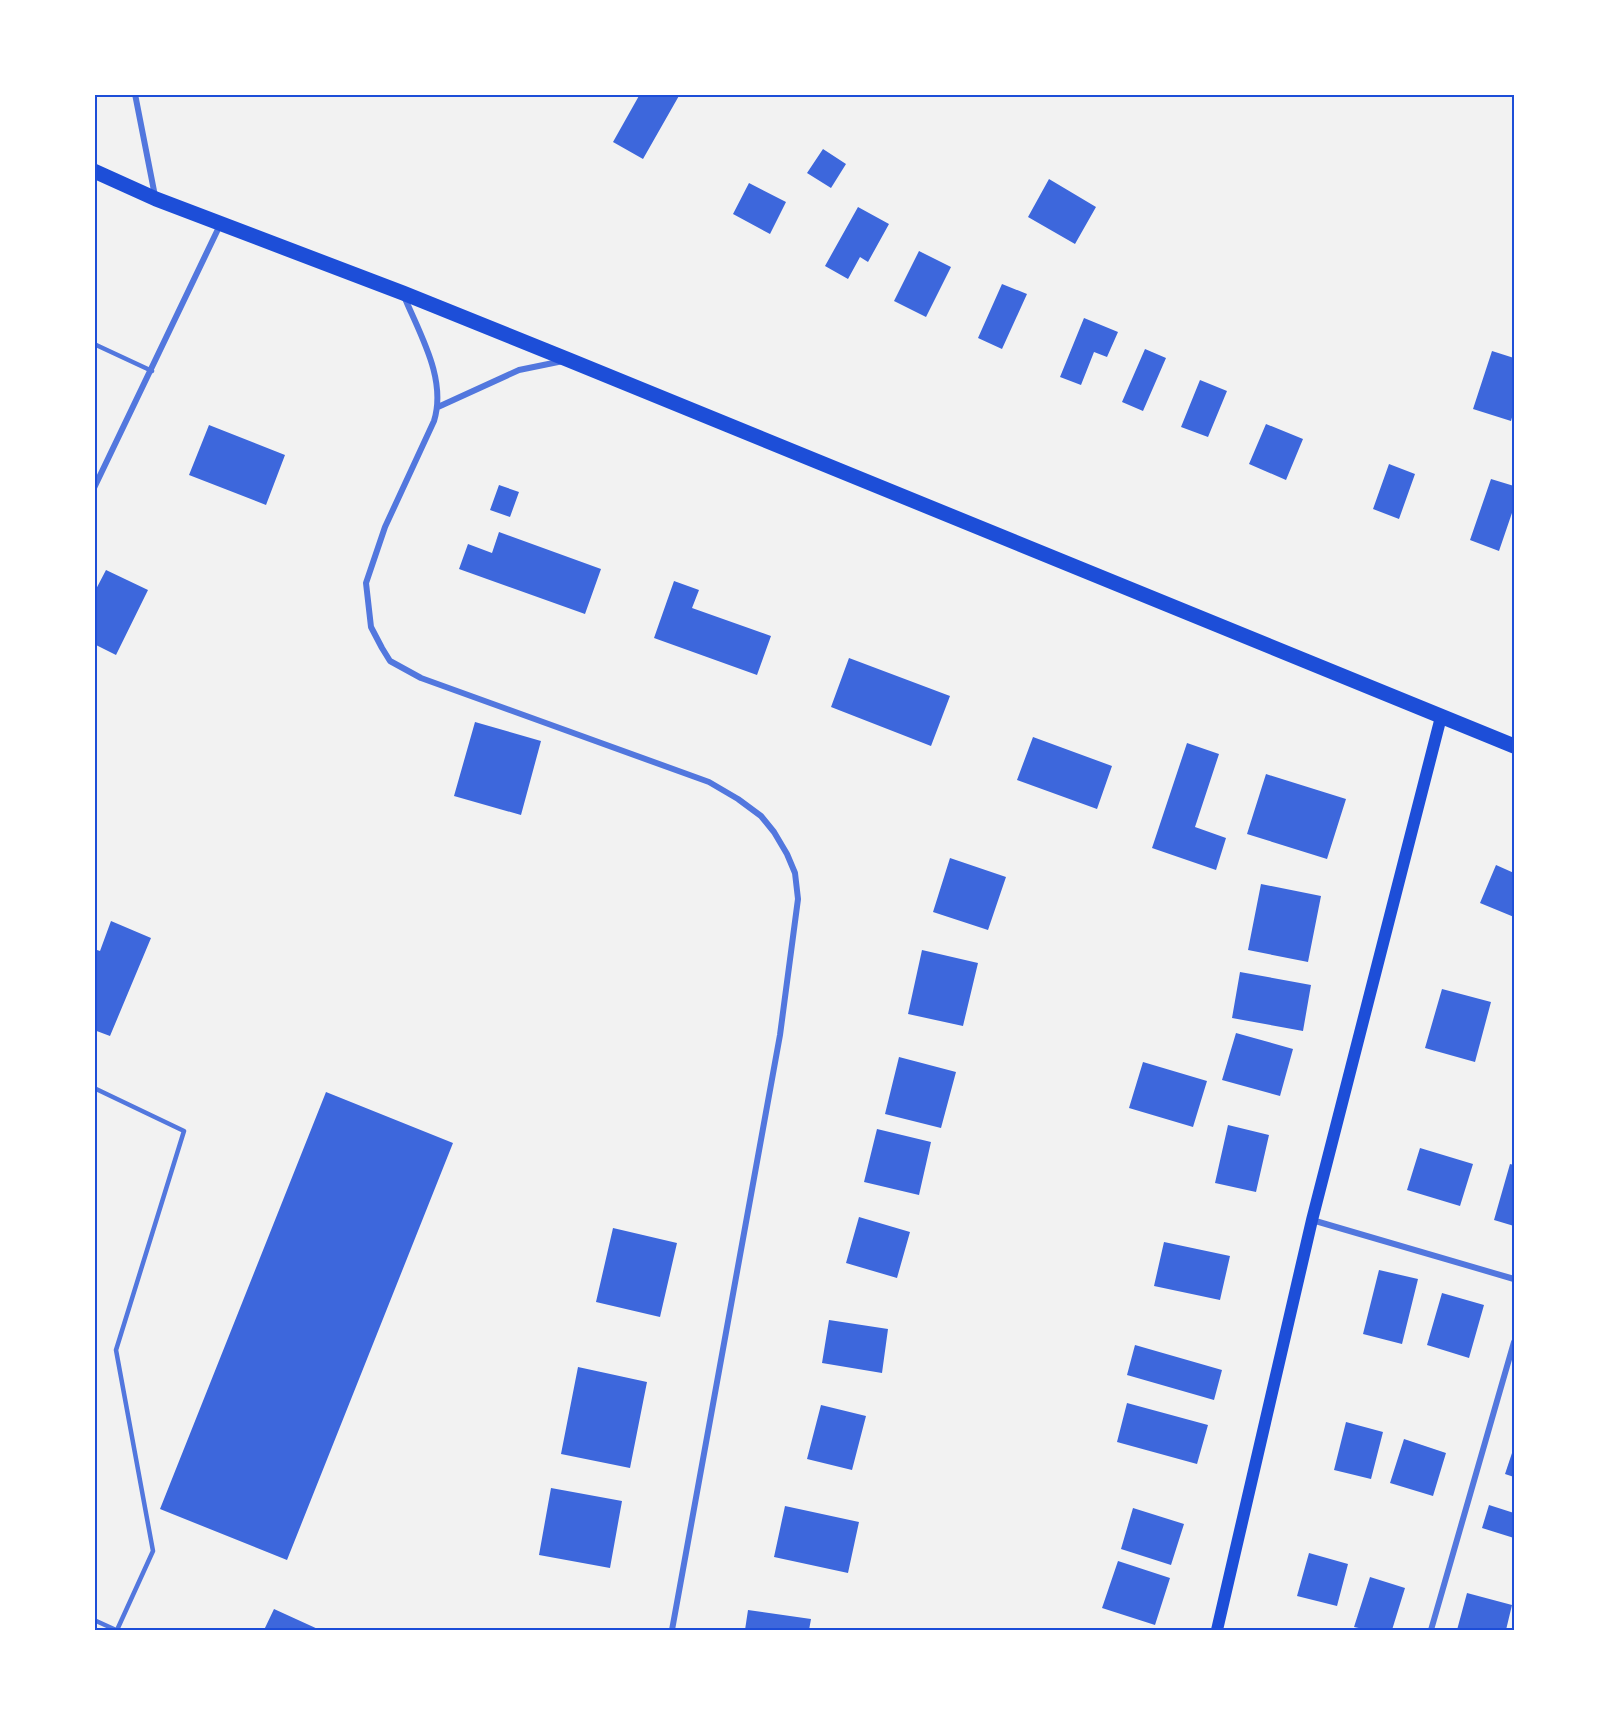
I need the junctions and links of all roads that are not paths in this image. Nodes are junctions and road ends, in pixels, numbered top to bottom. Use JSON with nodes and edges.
{"nodes":[{"id":1,"x":135,"y":94,"type":"edge"},
{"id":2,"x":94,"y":171,"type":"edge"},
{"id":3,"x":156,"y":200,"type":"junction"},
{"id":4,"x":220,"y":225,"type":"junction"},
{"id":5,"x":403,"y":293,"type":"junction"},
{"id":6,"x":94,"y":344,"type":"edge"},
{"id":7,"x":569,"y":360,"type":"junction"},
{"id":8,"x":152,"y":371,"type":"junction"},
{"id":9,"x":438,"y":407,"type":"junction"},
{"id":10,"x":94,"y":488,"type":"edge"},
{"id":11,"x":1441,"y":717,"type":"junction"},
{"id":12,"x":1515,"y":746,"type":"edge"},
{"id":13,"x":94,"y":1088,"type":"edge"},
{"id":14,"x":1312,"y":1220,"type":"junction"},
{"id":15,"x":1515,"y":1279,"type":"edge"},
{"id":16,"x":1515,"y":1342,"type":"edge"},
{"id":17,"x":94,"y":1620,"type":"edge"},
{"id":18,"x":117,"y":1630,"type":"edge"},
{"id":19,"x":672,"y":1630,"type":"edge"},
{"id":20,"x":1216,"y":1630,"type":"edge"},
{"id":21,"x":1431,"y":1630,"type":"edge"}],
"edges":[{"from":1,"to":3,"type":"street"},
{"from":2,"to":3,"type":"main road"},
{"from":3,"to":4,"type":"main road"},
{"from":4,"to":5,"type":"main road"},
{"from":4,"to":8,"type":"street"},
{"from":5,"to":7,"type":"main road"},
{"from":5,"to":9,"type":"street"},
{"from":6,"to":8,"type":"lane"},
{"from":7,"to":9,"type":"street"},
{"from":7,"to":11,"type":"main road"},
{"from":8,"to":10,"type":"street"},
{"from":9,"to":19,"type":"street"},
{"from":11,"to":12,"type":"main road"},
{"from":11,"to":14,"type":"main road"},
{"from":13,"to":18,"type":"lane"},
{"from":14,"to":15,"type":"street"},
{"from":14,"to":20,"type":"main road"},
{"from":16,"to":21,"type":"street"},
{"from":17,"to":18,"type":"lane"}]}
